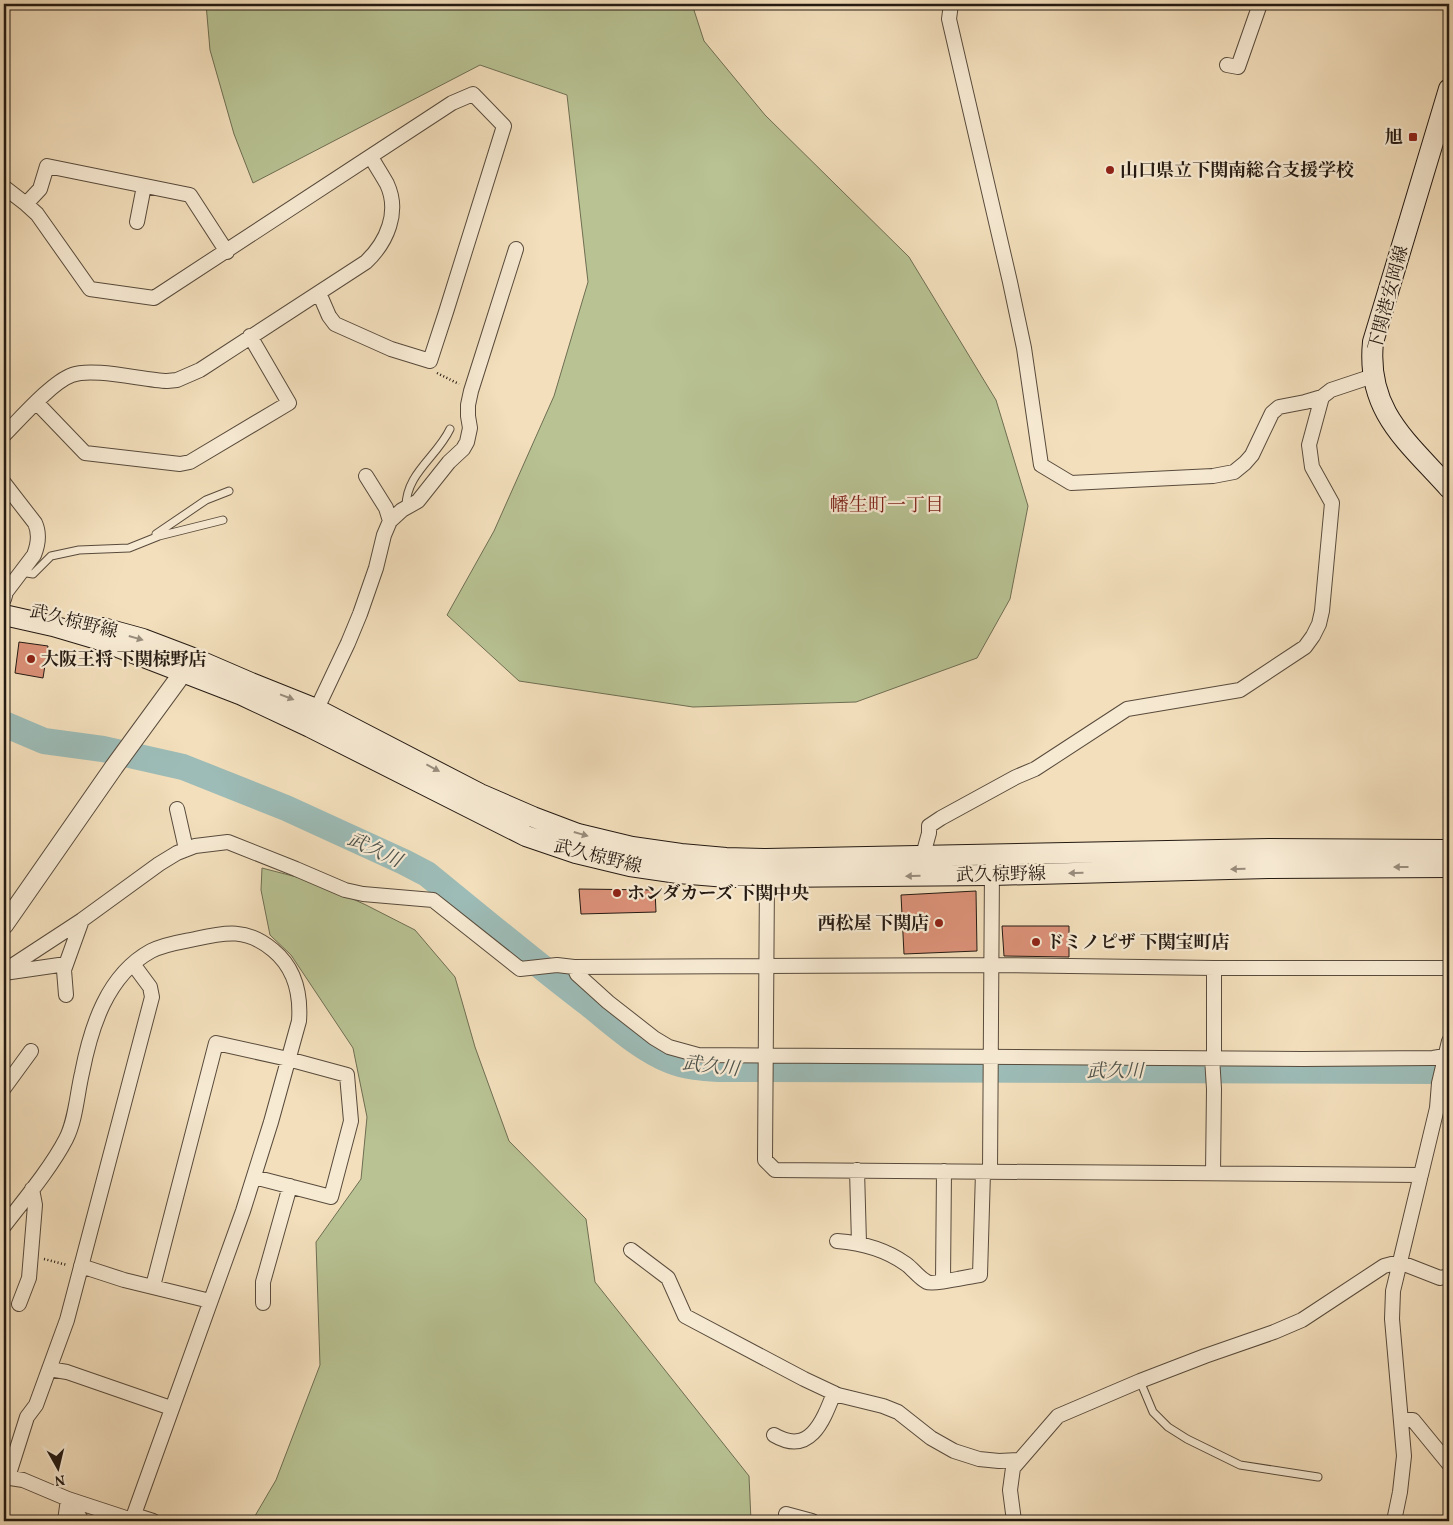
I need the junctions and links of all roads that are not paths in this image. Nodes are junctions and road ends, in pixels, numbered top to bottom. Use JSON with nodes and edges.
{"nodes":[{"id":1,"x":952,"y":4,"type":"edge"},
{"id":2,"x":1260,"y":4,"type":"edge"},
{"id":3,"x":1227,"y":65,"type":"dead end"},
{"id":4,"x":1449,"y":89,"type":"edge"},
{"id":5,"x":371,"y":157,"type":"junction"},
{"id":6,"x":144,"y":186,"type":"junction"},
{"id":7,"x":4,"y":188,"type":"edge"},
{"id":8,"x":26,"y":204,"type":"junction"},
{"id":9,"x":137,"y":222,"type":"dead end"},
{"id":10,"x":516,"y":249,"type":"dead end"},
{"id":11,"x":227,"y":252,"type":"junction"},
{"id":12,"x":319,"y":293,"type":"junction"},
{"id":13,"x":250,"y":336,"type":"junction"},
{"id":14,"x":1373,"y":376,"type":"junction"},
{"id":15,"x":1322,"y":397,"type":"junction"},
{"id":16,"x":36,"y":402,"type":"junction"},
{"id":17,"x":450,"y":430,"type":"dead end"},
{"id":18,"x":4,"y":435,"type":"edge"},
{"id":19,"x":366,"y":476,"type":"dead end"},
{"id":20,"x":4,"y":483,"type":"edge"},
{"id":21,"x":1449,"y":488,"type":"edge"},
{"id":22,"x":229,"y":491,"type":"dead end"},
{"id":23,"x":406,"y":508,"type":"junction"},
{"id":24,"x":223,"y":520,"type":"dead end"},
{"id":25,"x":390,"y":521,"type":"junction"},
{"id":26,"x":149,"y":539,"type":"junction"},
{"id":27,"x":21,"y":572,"type":"junction"},
{"id":28,"x":4,"y":598,"type":"edge"},
{"id":29,"x":4,"y":604,"type":"edge"},
{"id":30,"x":4,"y":615,"type":"edge"},
{"id":31,"x":189,"y":665,"type":"junction"},
{"id":32,"x":313,"y":718,"type":"junction"},
{"id":33,"x":178,"y":809,"type":"dead end"},
{"id":34,"x":186,"y":849,"type":"junction"},
{"id":35,"x":1449,"y":850,"type":"edge"},
{"id":36,"x":923,"y":855,"type":"junction"},
{"id":37,"x":992,"y":855,"type":"junction"},
{"id":38,"x":1449,"y":867,"type":"edge"},
{"id":39,"x":992,"y":875,"type":"junction"},
{"id":40,"x":767,"y":877,"type":"junction"},
{"id":41,"x":82,"y":920,"type":"junction"},
{"id":42,"x":4,"y":925,"type":"edge"},
{"id":43,"x":66,"y":964,"type":"junction"},
{"id":44,"x":133,"y":964,"type":"junction"},
{"id":45,"x":766,"y":966,"type":"junction"},
{"id":46,"x":992,"y":966,"type":"junction"},
{"id":47,"x":574,"y":967,"type":"junction"},
{"id":48,"x":1214,"y":968,"type":"junction"},
{"id":49,"x":1449,"y":968,"type":"edge"},
{"id":50,"x":4,"y":972,"type":"edge"},
{"id":51,"x":66,"y":995,"type":"dead end"},
{"id":52,"x":1447,"y":1050,"type":"edge"},
{"id":53,"x":31,"y":1051,"type":"dead end"},
{"id":54,"x":766,"y":1058,"type":"junction"},
{"id":55,"x":991,"y":1058,"type":"junction"},
{"id":56,"x":288,"y":1059,"type":"junction"},
{"id":57,"x":1213,"y":1059,"type":"junction"},
{"id":58,"x":4,"y":1088,"type":"edge"},
{"id":59,"x":857,"y":1170,"type":"junction"},
{"id":60,"x":944,"y":1171,"type":"junction"},
{"id":61,"x":987,"y":1172,"type":"junction"},
{"id":62,"x":1213,"y":1173,"type":"junction"},
{"id":63,"x":1421,"y":1175,"type":"junction"},
{"id":64,"x":254,"y":1177,"type":"junction"},
{"id":65,"x":290,"y":1186,"type":"junction"},
{"id":66,"x":32,"y":1190,"type":"junction"},
{"id":67,"x":4,"y":1226,"type":"edge"},
{"id":68,"x":837,"y":1241,"type":"dead end"},
{"id":69,"x":860,"y":1243,"type":"junction"},
{"id":70,"x":631,"y":1250,"type":"dead end"},
{"id":71,"x":1399,"y":1262,"type":"junction"},
{"id":72,"x":81,"y":1266,"type":"junction"},
{"id":73,"x":1449,"y":1276,"type":"edge"},
{"id":74,"x":943,"y":1281,"type":"junction"},
{"id":75,"x":153,"y":1286,"type":"junction"},
{"id":76,"x":210,"y":1301,"type":"junction"},
{"id":77,"x":263,"y":1303,"type":"dead end"},
{"id":78,"x":19,"y":1304,"type":"dead end"},
{"id":79,"x":49,"y":1369,"type":"junction"},
{"id":80,"x":1140,"y":1381,"type":"junction"},
{"id":81,"x":834,"y":1393,"type":"junction"},
{"id":82,"x":171,"y":1408,"type":"junction"},
{"id":83,"x":1402,"y":1420,"type":"junction"},
{"id":84,"x":774,"y":1436,"type":"dead end"},
{"id":85,"x":1019,"y":1460,"type":"junction"},
{"id":86,"x":1449,"y":1464,"type":"edge"},
{"id":87,"x":6,"y":1477,"type":"edge"},
{"id":88,"x":1318,"y":1477,"type":"dead end"},
{"id":89,"x":68,"y":1498,"type":"junction"},
{"id":90,"x":786,"y":1514,"type":"dead end"},
{"id":91,"x":134,"y":1515,"type":"junction"},
{"id":92,"x":65,"y":1521,"type":"edge"},
{"id":93,"x":82,"y":1521,"type":"edge"},
{"id":94,"x":153,"y":1521,"type":"edge"},
{"id":95,"x":812,"y":1521,"type":"edge"},
{"id":96,"x":1014,"y":1521,"type":"edge"},
{"id":97,"x":1394,"y":1521,"type":"edge"}],
"edges":[{"from":1,"to":15,"type":"street"},
{"from":2,"to":3,"type":"street"},
{"from":4,"to":14,"type":"main road","name":"下関港安岡線"},
{"from":5,"to":11,"type":"street"},
{"from":5,"to":12,"type":"street"},
{"from":5,"to":12,"type":"street"},
{"from":6,"to":8,"type":"street"},
{"from":6,"to":9,"type":"street"},
{"from":6,"to":11,"type":"street"},
{"from":7,"to":8,"type":"street"},
{"from":8,"to":11,"type":"street"},
{"from":10,"to":23,"type":"street"},
{"from":12,"to":13,"type":"street"},
{"from":13,"to":16,"type":"street"},
{"from":13,"to":16,"type":"street"},
{"from":14,"to":15,"type":"street"},
{"from":14,"to":21,"type":"main road","name":"下関港安岡線"},
{"from":15,"to":36,"type":"street"},
{"from":16,"to":18,"type":"street"},
{"from":17,"to":23,"type":"lane"},
{"from":19,"to":25,"type":"street"},
{"from":20,"to":27,"type":"street"},
{"from":22,"to":26,"type":"lane"},
{"from":23,"to":25,"type":"street"},
{"from":24,"to":26,"type":"lane"},
{"from":25,"to":32,"type":"street"},
{"from":26,"to":27,"type":"lane"},
{"from":27,"to":28,"type":"street"},
{"from":29,"to":31,"type":"main road","name":"武久椋野線","one_way":true},
{"from":30,"to":31,"type":"main road","name":"武久椋野線"},
{"from":31,"to":32,"type":"main road","name":"武久椋野線"},
{"from":31,"to":42,"type":"street"},
{"from":32,"to":36,"type":"main road","name":"武久椋野線","one_way":true},
{"from":32,"to":40,"type":"main road","name":"武久椋野線"},
{"from":33,"to":34,"type":"street"},
{"from":34,"to":41,"type":"street"},
{"from":34,"to":47,"type":"street"},
{"from":35,"to":37,"type":"main road","name":"武久椋野線"},
{"from":36,"to":37,"type":"main road","name":"武久椋野線"},
{"from":37,"to":39,"type":"street"},
{"from":38,"to":39,"type":"main road","name":"武久椋野線","one_way":true},
{"from":39,"to":40,"type":"main road","name":"武久椋野線","one_way":true},
{"from":39,"to":46,"type":"street"},
{"from":40,"to":45,"type":"street"},
{"from":41,"to":43,"type":"street"},
{"from":41,"to":50,"type":"street"},
{"from":43,"to":50,"type":"street"},
{"from":43,"to":51,"type":"street"},
{"from":44,"to":56,"type":"street"},
{"from":44,"to":66,"type":"street"},
{"from":44,"to":72,"type":"street"},
{"from":45,"to":46,"type":"street"},
{"from":45,"to":47,"type":"street"},
{"from":45,"to":54,"type":"street"},
{"from":46,"to":48,"type":"street"},
{"from":46,"to":55,"type":"street"},
{"from":47,"to":54,"type":"street"},
{"from":48,"to":49,"type":"street"},
{"from":48,"to":57,"type":"street"},
{"from":52,"to":57,"type":"street"},
{"from":52,"to":63,"type":"street"},
{"from":53,"to":58,"type":"street"},
{"from":54,"to":55,"type":"street"},
{"from":54,"to":59,"type":"street"},
{"from":55,"to":57,"type":"street"},
{"from":55,"to":61,"type":"street"},
{"from":56,"to":64,"type":"street"},
{"from":56,"to":65,"type":"street"},
{"from":56,"to":75,"type":"street"},
{"from":57,"to":62,"type":"street"},
{"from":59,"to":60,"type":"street"},
{"from":59,"to":69,"type":"street"},
{"from":60,"to":61,"type":"street"},
{"from":60,"to":74,"type":"street"},
{"from":61,"to":62,"type":"street"},
{"from":61,"to":74,"type":"street"},
{"from":62,"to":63,"type":"street"},
{"from":63,"to":71,"type":"street"},
{"from":64,"to":65,"type":"street"},
{"from":64,"to":76,"type":"street"},
{"from":65,"to":77,"type":"street"},
{"from":66,"to":67,"type":"street"},
{"from":66,"to":78,"type":"street"},
{"from":68,"to":69,"type":"street"},
{"from":69,"to":74,"type":"street"},
{"from":70,"to":81,"type":"street"},
{"from":71,"to":73,"type":"street"},
{"from":71,"to":80,"type":"street"},
{"from":71,"to":83,"type":"street"},
{"from":72,"to":75,"type":"street"},
{"from":72,"to":79,"type":"street"},
{"from":75,"to":76,"type":"street"},
{"from":76,"to":82,"type":"street"},
{"from":79,"to":82,"type":"street"},
{"from":79,"to":87,"type":"street"},
{"from":80,"to":85,"type":"street"},
{"from":80,"to":88,"type":"lane"},
{"from":81,"to":84,"type":"street"},
{"from":81,"to":85,"type":"street"},
{"from":82,"to":91,"type":"street"},
{"from":83,"to":86,"type":"street"},
{"from":83,"to":97,"type":"street"},
{"from":85,"to":96,"type":"street"},
{"from":87,"to":89,"type":"street"},
{"from":89,"to":91,"type":"street"},
{"from":89,"to":92,"type":"street"},
{"from":89,"to":93,"type":"street"},
{"from":90,"to":95,"type":"street"},
{"from":91,"to":94,"type":"street"}]}
